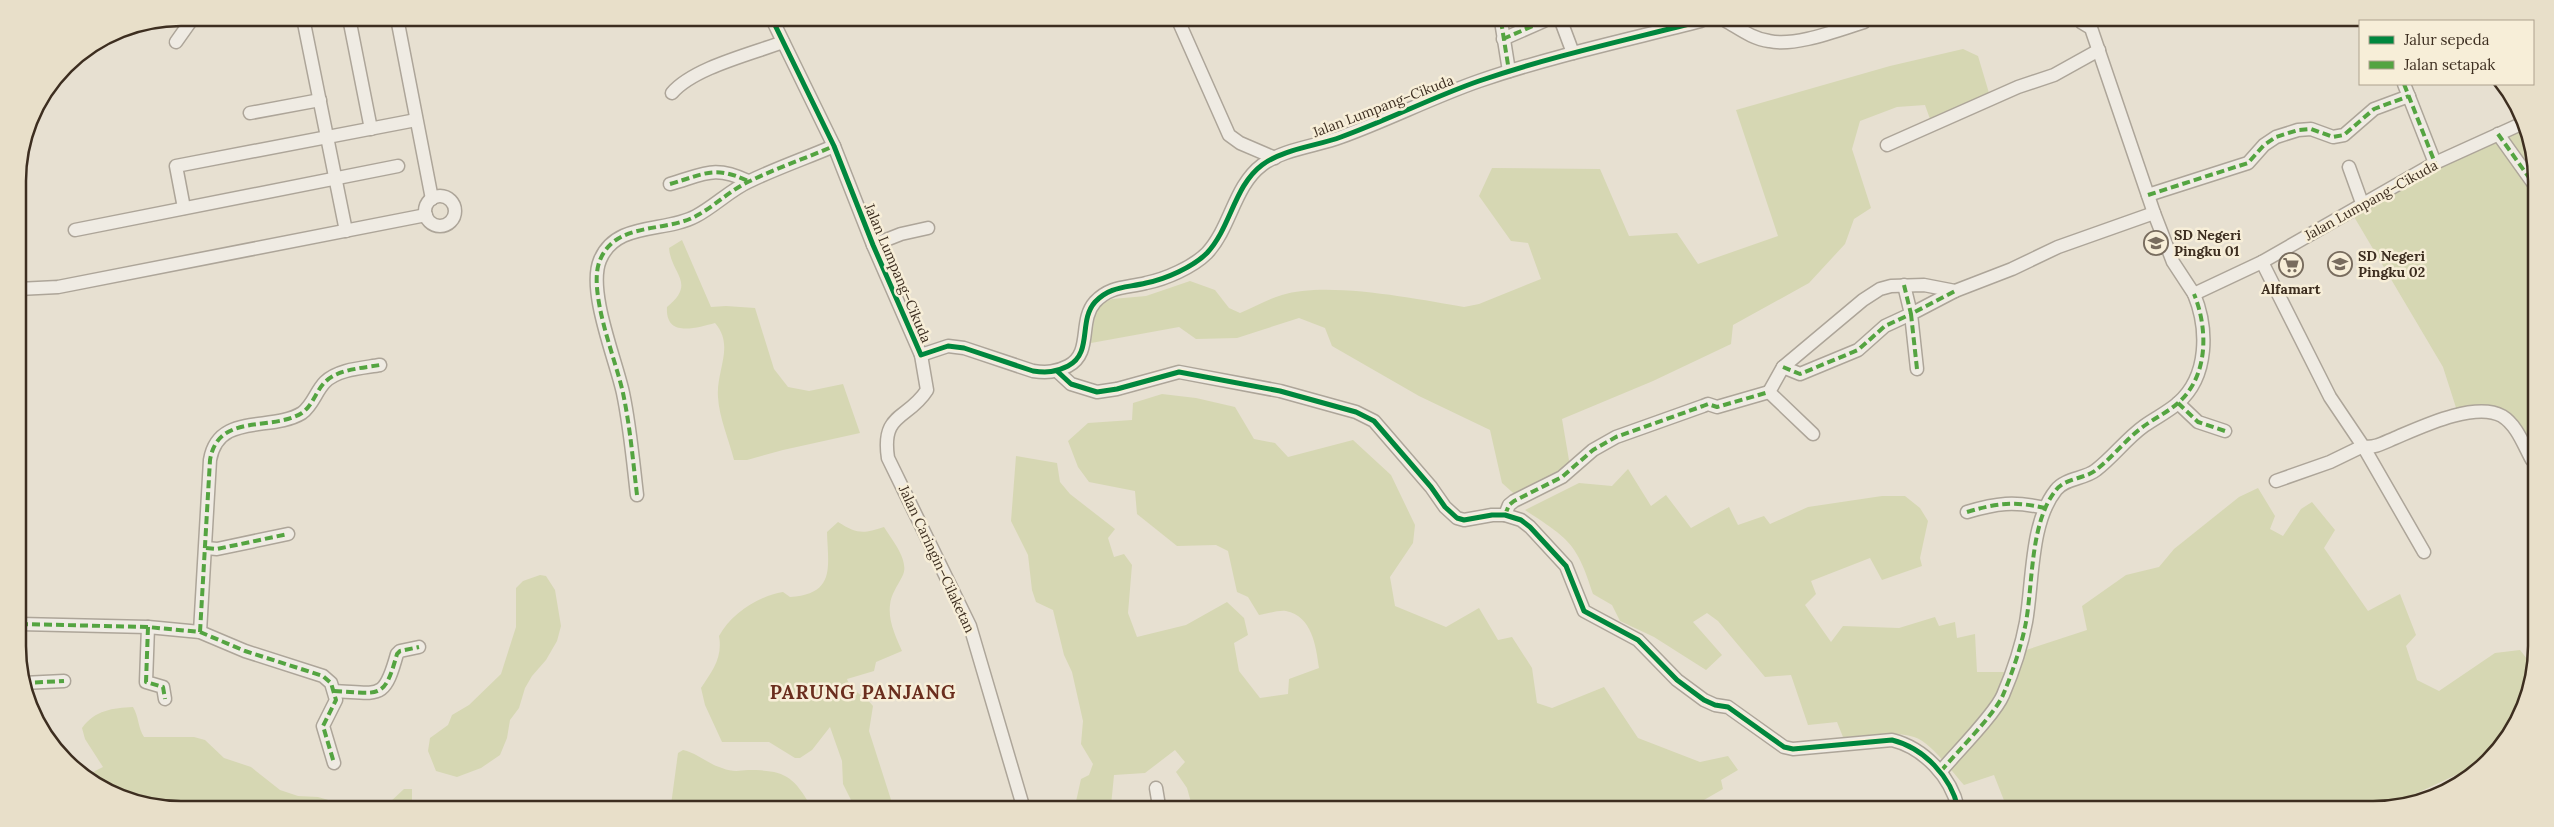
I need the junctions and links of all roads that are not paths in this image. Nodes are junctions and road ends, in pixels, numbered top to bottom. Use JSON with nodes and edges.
{"nodes":[{"id":1,"x":1501,"y":26,"type":"edge"},
{"id":2,"x":1531,"y":26,"type":"edge"},
{"id":3,"x":1563,"y":26,"type":"edge"},
{"id":4,"x":1680,"y":26,"type":"edge"},
{"id":5,"x":1735,"y":26,"type":"edge"},
{"id":6,"x":1847,"y":26,"type":"edge"},
{"id":7,"x":2088,"y":26,"type":"edge"},
{"id":8,"x":187,"y":27,"type":"edge"},
{"id":9,"x":305,"y":27,"type":"edge"},
{"id":10,"x":351,"y":27,"type":"edge"},
{"id":11,"x":399,"y":27,"type":"edge"},
{"id":12,"x":775,"y":27,"type":"edge"},
{"id":13,"x":1181,"y":27,"type":"edge"},
{"id":14,"x":1502,"y":39,"type":"junction"},
{"id":15,"x":176,"y":42,"type":"dead end"},
{"id":16,"x":782,"y":42,"type":"junction"},
{"id":17,"x":2099,"y":50,"type":"junction"},
{"id":18,"x":1573,"y":53,"type":"junction"},
{"id":19,"x":1509,"y":71,"type":"junction"},
{"id":20,"x":2404,"y":85,"type":"edge"},
{"id":21,"x":672,"y":92,"type":"dead end"},
{"id":22,"x":2409,"y":96,"type":"junction"},
{"id":23,"x":320,"y":100,"type":"junction"},
{"id":24,"x":250,"y":113,"type":"dead end"},
{"id":25,"x":416,"y":120,"type":"junction"},
{"id":26,"x":2518,"y":125,"type":"edge"},
{"id":27,"x":371,"y":129,"type":"junction"},
{"id":28,"x":2498,"y":134,"type":"junction"},
{"id":29,"x":327,"y":137,"type":"junction"},
{"id":30,"x":1887,"y":145,"type":"dead end"},
{"id":31,"x":834,"y":146,"type":"junction"},
{"id":32,"x":1275,"y":158,"type":"junction"},
{"id":33,"x":2435,"y":163,"type":"junction"},
{"id":34,"x":398,"y":166,"type":"dead end"},
{"id":35,"x":2349,"y":168,"type":"dead end"},
{"id":36,"x":2527,"y":175,"type":"edge"},
{"id":37,"x":335,"y":178,"type":"junction"},
{"id":38,"x":748,"y":181,"type":"junction"},
{"id":39,"x":670,"y":184,"type":"dead end"},
{"id":40,"x":2148,"y":195,"type":"junction"},
{"id":41,"x":432,"y":199,"type":"junction"},
{"id":42,"x":2362,"y":204,"type":"junction"},
{"id":43,"x":184,"y":208,"type":"junction"},
{"id":44,"x":2154,"y":213,"type":"junction"},
{"id":45,"x":426,"y":215,"type":"junction"},
{"id":46,"x":928,"y":228,"type":"dead end"},
{"id":47,"x":75,"y":230,"type":"dead end"},
{"id":48,"x":346,"y":231,"type":"junction"},
{"id":49,"x":873,"y":245,"type":"junction"},
{"id":50,"x":2262,"y":262,"type":"junction"},
{"id":51,"x":1904,"y":286,"type":"junction"},
{"id":52,"x":27,"y":289,"type":"edge"},
{"id":53,"x":1955,"y":290,"type":"junction"},
{"id":54,"x":2194,"y":294,"type":"junction"},
{"id":55,"x":1911,"y":314,"type":"junction"},
{"id":56,"x":921,"y":355,"type":"junction"},
{"id":57,"x":380,"y":365,"type":"dead end"},
{"id":58,"x":1783,"y":367,"type":"junction"},
{"id":59,"x":1917,"y":369,"type":"dead end"},
{"id":60,"x":1057,"y":371,"type":"junction"},
{"id":61,"x":1769,"y":392,"type":"junction"},
{"id":62,"x":2178,"y":403,"type":"junction"},
{"id":63,"x":2225,"y":431,"type":"dead end"},
{"id":64,"x":1814,"y":434,"type":"dead end"},
{"id":65,"x":2362,"y":446,"type":"junction"},
{"id":66,"x":2528,"y":453,"type":"edge"},
{"id":67,"x":2276,"y":481,"type":"dead end"},
{"id":68,"x":637,"y":494,"type":"dead end"},
{"id":69,"x":2045,"y":508,"type":"junction"},
{"id":70,"x":1967,"y":512,"type":"dead end"},
{"id":71,"x":1506,"y":515,"type":"junction"},
{"id":72,"x":288,"y":534,"type":"dead end"},
{"id":73,"x":206,"y":548,"type":"junction"},
{"id":74,"x":2424,"y":552,"type":"dead end"},
{"id":75,"x":26,"y":624,"type":"edge"},
{"id":76,"x":148,"y":627,"type":"junction"},
{"id":77,"x":200,"y":632,"type":"junction"},
{"id":78,"x":419,"y":647,"type":"dead end"},
{"id":79,"x":64,"y":681,"type":"dead end"},
{"id":80,"x":31,"y":683,"type":"edge"},
{"id":81,"x":334,"y":691,"type":"junction"},
{"id":82,"x":166,"y":700,"type":"dead end"},
{"id":83,"x":334,"y":764,"type":"dead end"},
{"id":84,"x":1940,"y":771,"type":"junction"},
{"id":85,"x":1156,"y":788,"type":"dead end"},
{"id":86,"x":1955,"y":800,"type":"edge"},
{"id":87,"x":1021,"y":801,"type":"edge"},
{"id":88,"x":1158,"y":801,"type":"edge"}],
"edges":[{"from":1,"to":14,"type":"street"},
{"from":2,"to":14,"type":"street"},
{"from":3,"to":18,"type":"street"},
{"from":4,"to":18,"type":"street","name":"Jalan Lumpang–Cikuda"},
{"from":5,"to":6,"type":"street"},
{"from":7,"to":17,"type":"street"},
{"from":8,"to":15,"type":"street"},
{"from":9,"to":23,"type":"street"},
{"from":10,"to":27,"type":"street"},
{"from":11,"to":25,"type":"street"},
{"from":12,"to":16,"type":"street","name":"Jalan Lumpang–Cikuda"},
{"from":13,"to":32,"type":"street"},
{"from":14,"to":19,"type":"street"},
{"from":16,"to":21,"type":"street"},
{"from":16,"to":31,"type":"street","name":"Jalan Lumpang–Cikuda"},
{"from":17,"to":30,"type":"street"},
{"from":17,"to":40,"type":"street"},
{"from":18,"to":19,"type":"street","name":"Jalan Lumpang–Cikuda"},
{"from":19,"to":32,"type":"street","name":"Jalan Lumpang–Cikuda"},
{"from":20,"to":22,"type":"street"},
{"from":22,"to":33,"type":"street"},
{"from":22,"to":40,"type":"street"},
{"from":23,"to":24,"type":"street"},
{"from":23,"to":29,"type":"street"},
{"from":25,"to":27,"type":"street"},
{"from":25,"to":41,"type":"street"},
{"from":26,"to":28,"type":"street","name":"Jalan Lumpang–Cikuda"},
{"from":27,"to":29,"type":"street"},
{"from":28,"to":33,"type":"street","name":"Jalan Lumpang–Cikuda"},
{"from":28,"to":36,"type":"street"},
{"from":29,"to":37,"type":"street"},
{"from":29,"to":43,"type":"street"},
{"from":31,"to":38,"type":"street"},
{"from":31,"to":49,"type":"street","name":"Jalan Lumpang–Cikuda"},
{"from":32,"to":60,"type":"street","name":"Jalan Lumpang–Cikuda"},
{"from":33,"to":42,"type":"street","name":"Jalan Lumpang–Cikuda"},
{"from":34,"to":37,"type":"street"},
{"from":35,"to":42,"type":"street"},
{"from":37,"to":43,"type":"street"},
{"from":37,"to":48,"type":"street"},
{"from":38,"to":39,"type":"street"},
{"from":38,"to":68,"type":"street"},
{"from":40,"to":44,"type":"street"},
{"from":41,"to":45,"type":"street"},
{"from":41,"to":45,"type":"street"},
{"from":42,"to":50,"type":"street","name":"Jalan Lumpang–Cikuda"},
{"from":43,"to":47,"type":"street"},
{"from":44,"to":53,"type":"street"},
{"from":44,"to":54,"type":"street"},
{"from":45,"to":48,"type":"street"},
{"from":46,"to":49,"type":"street"},
{"from":48,"to":52,"type":"street"},
{"from":49,"to":56,"type":"street","name":"Jalan Lumpang–Cikuda"},
{"from":50,"to":54,"type":"street","name":"Jalan Lumpang–Cikuda"},
{"from":50,"to":65,"type":"street"},
{"from":51,"to":53,"type":"street"},
{"from":51,"to":55,"type":"street"},
{"from":51,"to":58,"type":"street"},
{"from":53,"to":55,"type":"street"},
{"from":54,"to":62,"type":"street"},
{"from":55,"to":58,"type":"street"},
{"from":55,"to":59,"type":"street"},
{"from":56,"to":60,"type":"street","name":"Jalan Lumpang–Cikuda"},
{"from":56,"to":87,"type":"street","name":"Jalan Caringin–Cilaketan"},
{"from":57,"to":73,"type":"street"},
{"from":58,"to":61,"type":"street"},
{"from":60,"to":71,"type":"street"},
{"from":61,"to":64,"type":"street"},
{"from":61,"to":71,"type":"street"},
{"from":62,"to":63,"type":"street"},
{"from":62,"to":69,"type":"street"},
{"from":65,"to":66,"type":"street"},
{"from":65,"to":67,"type":"street"},
{"from":65,"to":74,"type":"street"},
{"from":69,"to":70,"type":"street"},
{"from":69,"to":84,"type":"street"},
{"from":71,"to":84,"type":"street"},
{"from":72,"to":73,"type":"street"},
{"from":73,"to":77,"type":"street"},
{"from":75,"to":76,"type":"street"},
{"from":76,"to":77,"type":"street"},
{"from":76,"to":82,"type":"street"},
{"from":77,"to":81,"type":"street"},
{"from":78,"to":81,"type":"street"},
{"from":79,"to":80,"type":"street"},
{"from":81,"to":83,"type":"street"},
{"from":84,"to":86,"type":"street"},
{"from":85,"to":88,"type":"street"}]}
